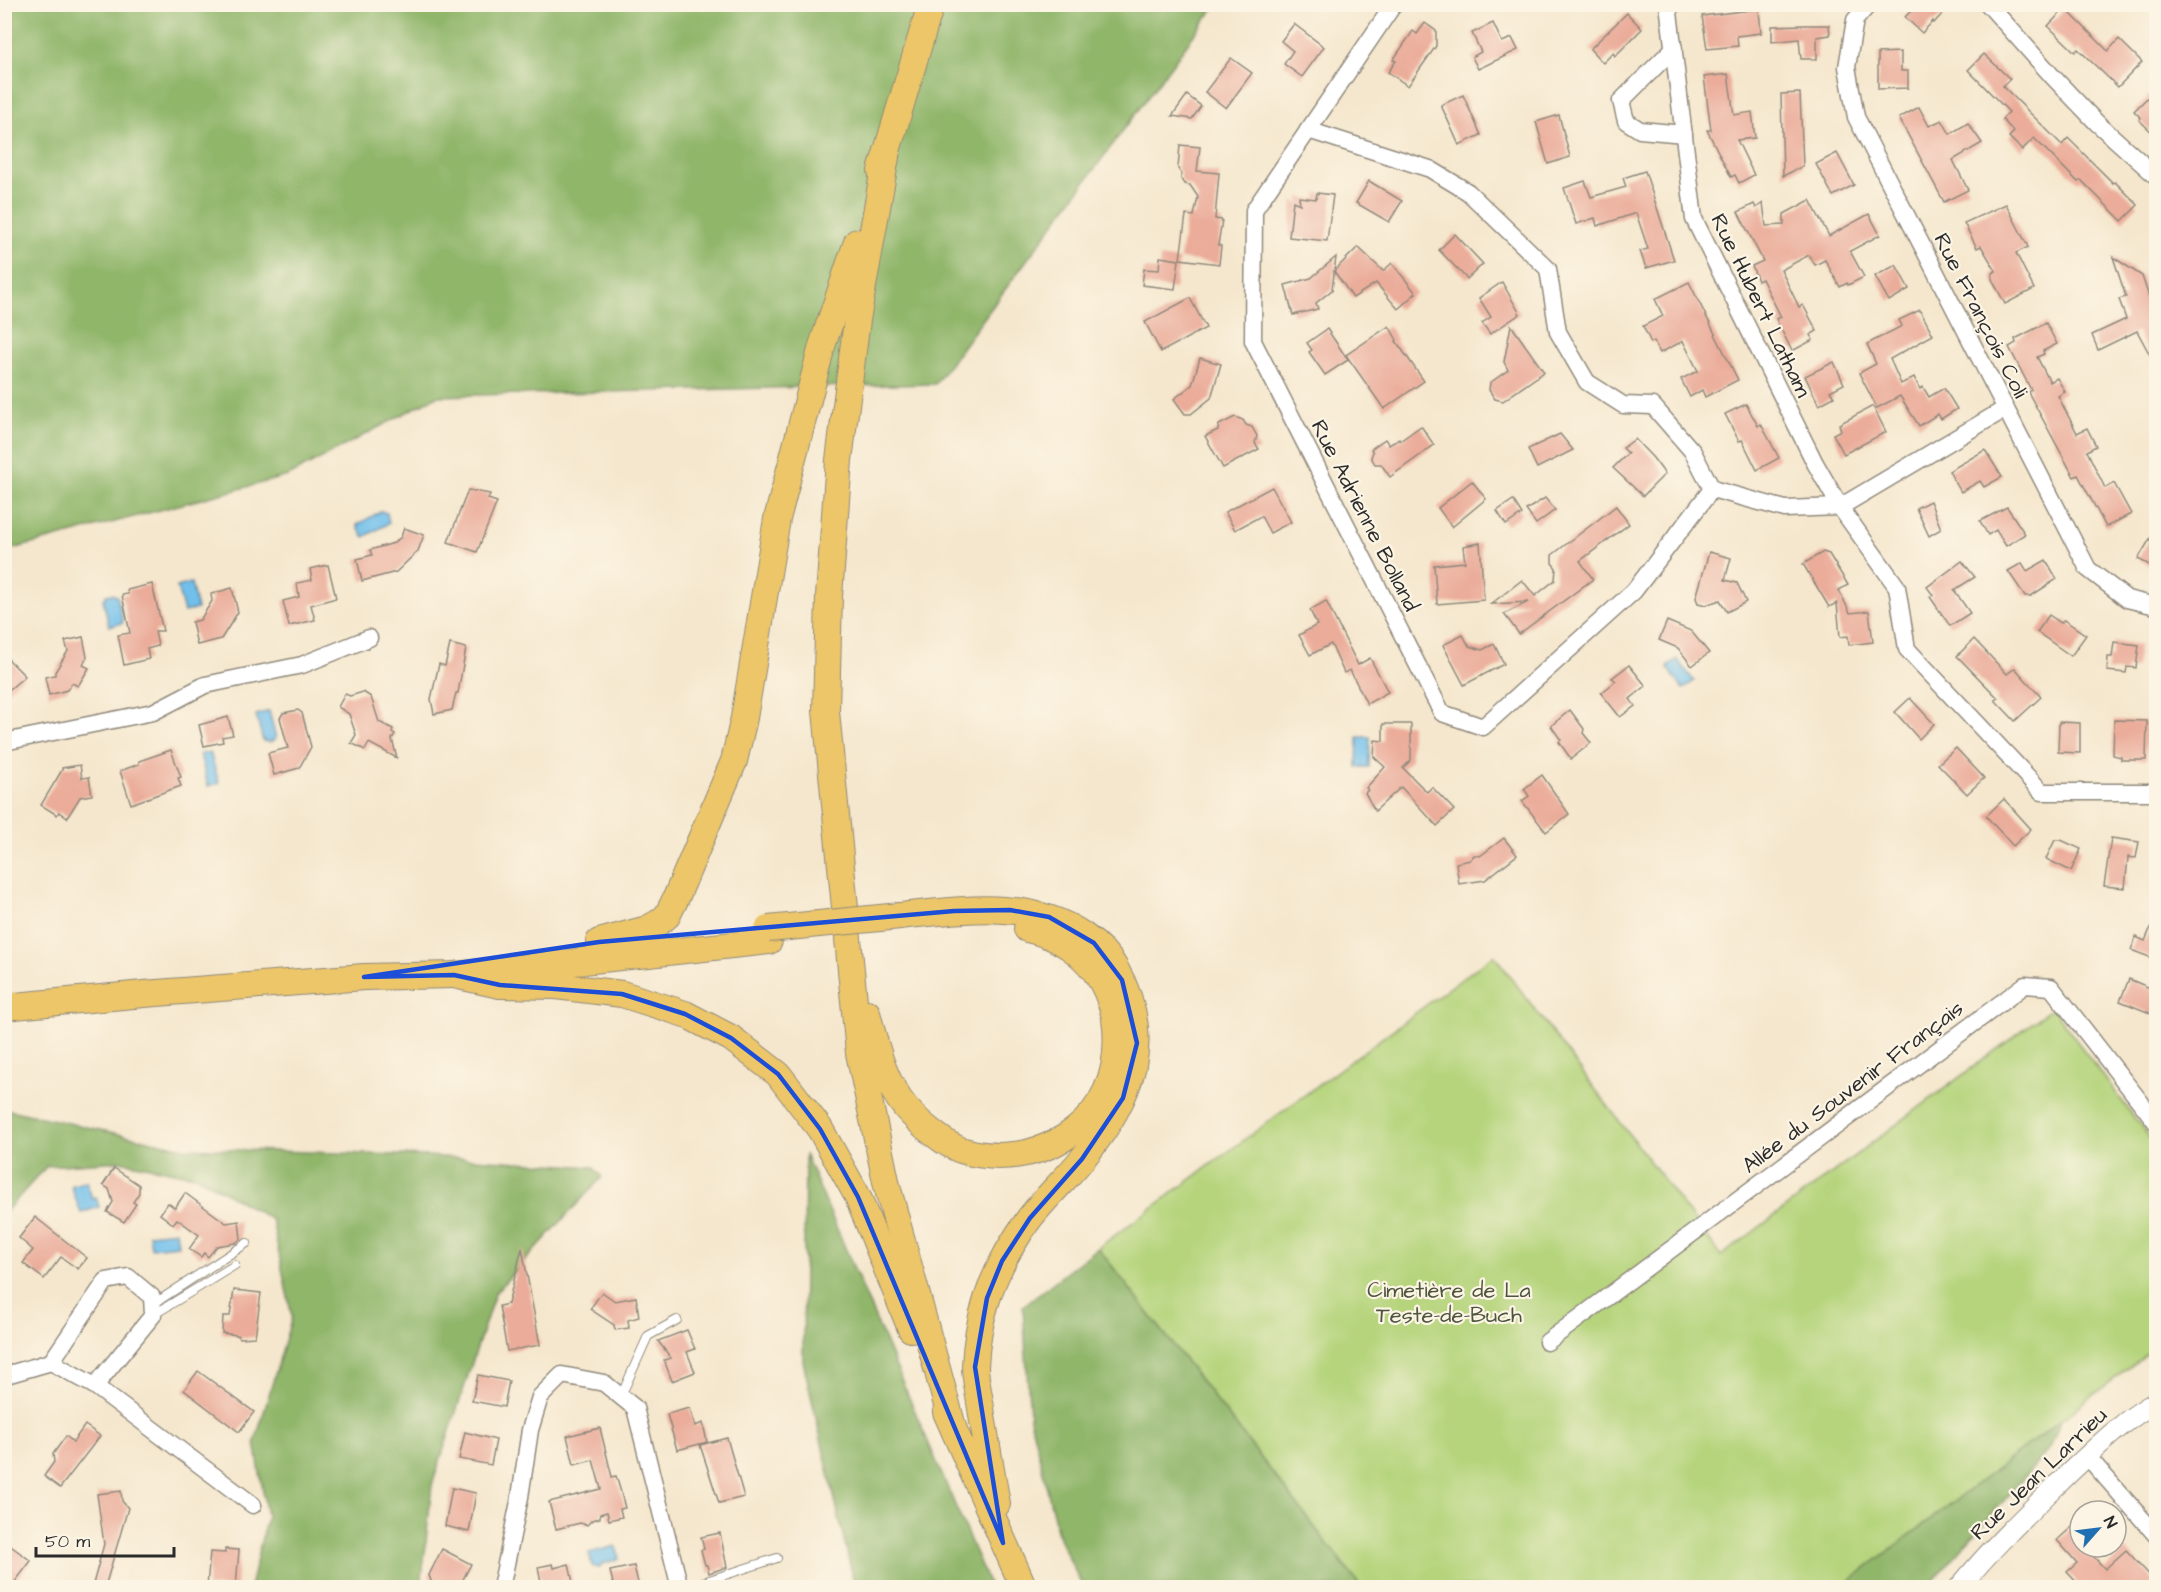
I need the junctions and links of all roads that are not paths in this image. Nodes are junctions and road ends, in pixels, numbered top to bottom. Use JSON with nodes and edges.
{"nodes":[{"id":1,"x":931,"y":4,"type":"edge"},
{"id":2,"x":1394,"y":4,"type":"edge"},
{"id":3,"x":1668,"y":4,"type":"edge"},
{"id":4,"x":1869,"y":4,"type":"edge"},
{"id":5,"x":1988,"y":4,"type":"edge"},
{"id":6,"x":1674,"y":48,"type":"junction"},
{"id":7,"x":1308,"y":130,"type":"junction"},
{"id":8,"x":1684,"y":134,"type":"junction"},
{"id":9,"x":886,"y":157,"type":"junction"},
{"id":10,"x":2157,"y":176,"type":"edge"},
{"id":11,"x":2005,"y":409,"type":"junction"},
{"id":12,"x":1712,"y":489,"type":"junction"},
{"id":13,"x":1840,"y":507,"type":"junction"},
{"id":14,"x":2157,"y":606,"type":"edge"},
{"id":15,"x":369,"y":638,"type":"dead end"},
{"id":16,"x":4,"y":742,"type":"edge"},
{"id":17,"x":2157,"y":792,"type":"edge"},
{"id":18,"x":901,"y":922,"type":"junction"},
{"id":19,"x":768,"y":935,"type":"junction"},
{"id":20,"x":599,"y":942,"type":"junction"},
{"id":21,"x":850,"y":957,"type":"junction"},
{"id":22,"x":454,"y":975,"type":"junction"},
{"id":23,"x":364,"y":977,"type":"junction"},
{"id":24,"x":4,"y":1007,"type":"edge"},
{"id":25,"x":2157,"y":1122,"type":"edge"},
{"id":26,"x":247,"y":1243,"type":"dead end"},
{"id":27,"x":235,"y":1265,"type":"dead end"},
{"id":28,"x":152,"y":1310,"type":"junction"},
{"id":29,"x":677,"y":1320,"type":"dead end"},
{"id":30,"x":1547,"y":1342,"type":"dead end"},
{"id":31,"x":51,"y":1362,"type":"junction"},
{"id":32,"x":4,"y":1377,"type":"edge"},
{"id":33,"x":95,"y":1386,"type":"junction"},
{"id":34,"x":621,"y":1396,"type":"junction"},
{"id":35,"x":2157,"y":1402,"type":"edge"},
{"id":36,"x":953,"y":1427,"type":"junction"},
{"id":37,"x":2087,"y":1456,"type":"junction"},
{"id":38,"x":253,"y":1504,"type":"dead end"},
{"id":39,"x":2157,"y":1535,"type":"edge"},
{"id":40,"x":1003,"y":1543,"type":"junction"},
{"id":41,"x":777,"y":1558,"type":"dead end"},
{"id":42,"x":501,"y":1587,"type":"edge"},
{"id":43,"x":680,"y":1587,"type":"edge"},
{"id":44,"x":684,"y":1587,"type":"edge"},
{"id":45,"x":1024,"y":1587,"type":"edge"},
{"id":46,"x":1959,"y":1587,"type":"edge"}],
"edges":[{"from":1,"to":9,"type":"main road"},
{"from":2,"to":7,"type":"street","name":"Rue Adrienne Bolland"},
{"from":3,"to":6,"type":"street","name":"Rue Hubert Latham"},
{"from":4,"to":11,"type":"street","name":"Rue François Coli"},
{"from":5,"to":10,"type":"street"},
{"from":6,"to":8,"type":"street","name":"Rue Hubert Latham"},
{"from":6,"to":8,"type":"street"},
{"from":7,"to":12,"type":"street"},
{"from":7,"to":12,"type":"street","name":"Rue Adrienne Bolland"},
{"from":8,"to":13,"type":"street","name":"Rue Hubert Latham"},
{"from":9,"to":20,"type":"main road"},
{"from":9,"to":21,"type":"main road"},
{"from":11,"to":13,"type":"street"},
{"from":11,"to":14,"type":"street","name":"Rue François Coli"},
{"from":12,"to":13,"type":"street"},
{"from":13,"to":17,"type":"street","name":"Rue Hubert Latham"},
{"from":15,"to":16,"type":"street"},
{"from":18,"to":19,"type":"main road","bridge":true},
{"from":18,"to":21,"type":"main road"},
{"from":18,"to":40,"type":"main road"},
{"from":19,"to":20,"type":"main road"},
{"from":19,"to":22,"type":"main road"},
{"from":20,"to":23,"type":"main road"},
{"from":21,"to":36,"type":"main road"},
{"from":22,"to":23,"type":"main road"},
{"from":22,"to":36,"type":"main road"},
{"from":23,"to":24,"type":"main road"},
{"from":25,"to":30,"type":"street","name":"Allée du Souvenir Français"},
{"from":26,"to":28,"type":"lane"},
{"from":27,"to":28,"type":"lane"},
{"from":28,"to":31,"type":"street"},
{"from":28,"to":33,"type":"street"},
{"from":29,"to":34,"type":"lane"},
{"from":31,"to":32,"type":"street"},
{"from":31,"to":33,"type":"street"},
{"from":33,"to":38,"type":"street"},
{"from":34,"to":42,"type":"street"},
{"from":34,"to":43,"type":"street"},
{"from":35,"to":37,"type":"street","name":"Rue Jean Larrieu"},
{"from":36,"to":40,"type":"main road"},
{"from":37,"to":39,"type":"street"},
{"from":37,"to":46,"type":"street","name":"Rue Jean Larrieu"},
{"from":40,"to":45,"type":"main road"},
{"from":41,"to":44,"type":"lane"}]}
